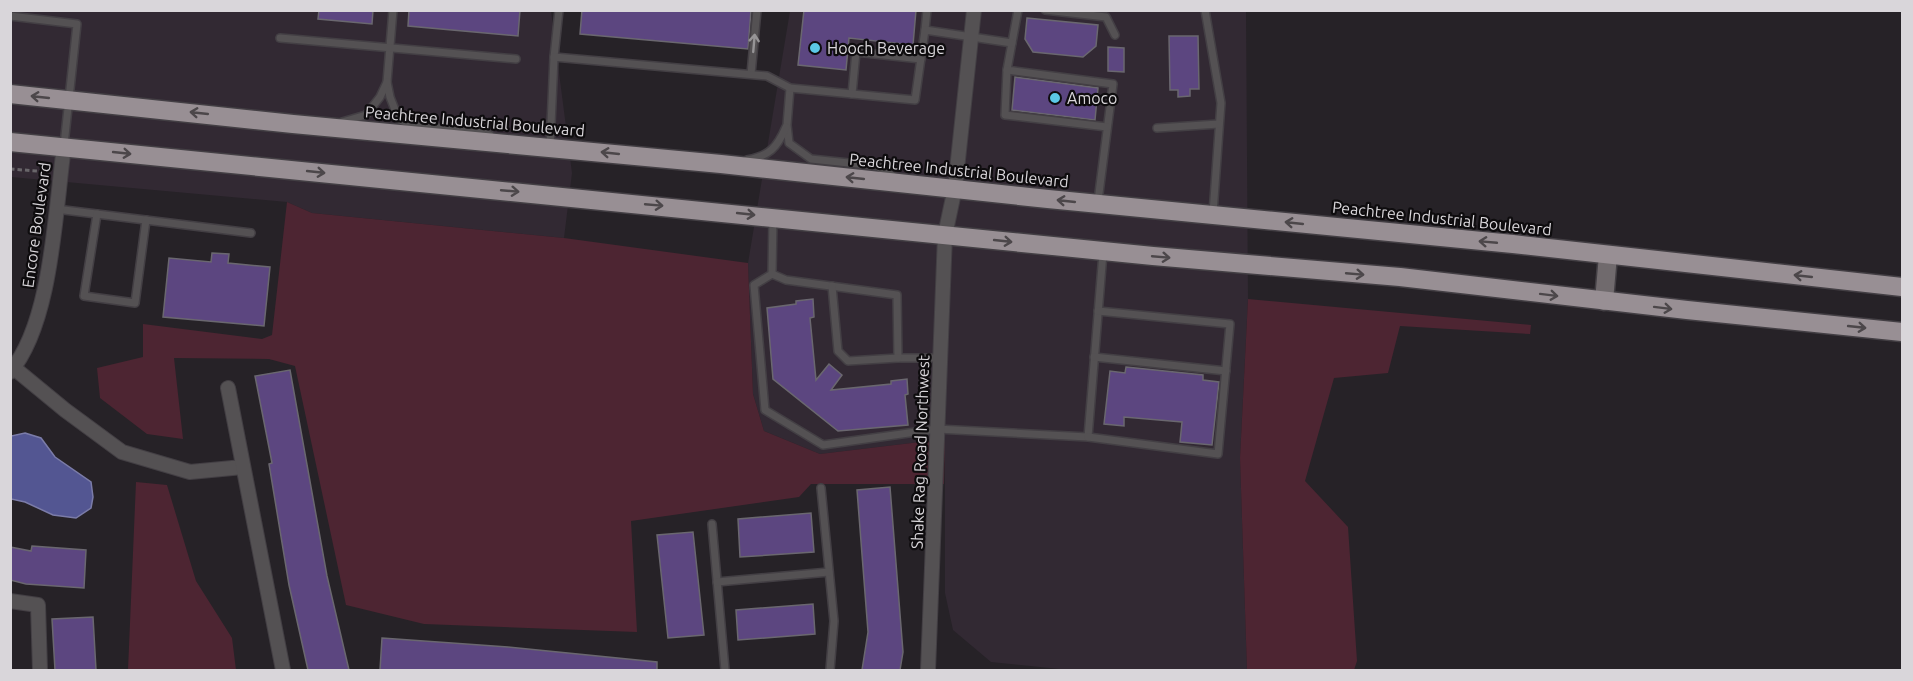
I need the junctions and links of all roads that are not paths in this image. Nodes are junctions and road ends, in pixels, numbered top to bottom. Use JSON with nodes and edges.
{"nodes":[{"id":1,"x":393,"y":10,"type":"edge"},
{"id":2,"x":559,"y":10,"type":"edge"},
{"id":3,"x":757,"y":10,"type":"edge"},
{"id":4,"x":927,"y":10,"type":"edge"},
{"id":5,"x":974,"y":10,"type":"edge"},
{"id":6,"x":1018,"y":10,"type":"edge"},
{"id":7,"x":1045,"y":10,"type":"edge"},
{"id":8,"x":1205,"y":10,"type":"edge"},
{"id":9,"x":10,"y":16,"type":"edge"},
{"id":10,"x":926,"y":30,"type":"junction"},
{"id":11,"x":1114,"y":35,"type":"dead end"},
{"id":12,"x":972,"y":36,"type":"junction"},
{"id":13,"x":280,"y":38,"type":"dead end"},
{"id":14,"x":1012,"y":43,"type":"junction"},
{"id":15,"x":390,"y":47,"type":"junction"},
{"id":16,"x":554,"y":57,"type":"junction"},
{"id":17,"x":516,"y":59,"type":"dead end"},
{"id":18,"x":921,"y":59,"type":"junction"},
{"id":19,"x":1007,"y":70,"type":"junction"},
{"id":20,"x":751,"y":75,"type":"junction"},
{"id":21,"x":387,"y":82,"type":"junction"},
{"id":22,"x":790,"y":88,"type":"junction"},
{"id":23,"x":10,"y":94,"type":"edge"},
{"id":24,"x":852,"y":94,"type":"junction"},
{"id":25,"x":69,"y":100,"type":"junction"},
{"id":26,"x":1219,"y":124,"type":"junction"},
{"id":27,"x":787,"y":125,"type":"junction"},
{"id":28,"x":317,"y":126,"type":"junction"},
{"id":29,"x":1107,"y":127,"type":"junction"},
{"id":30,"x":1157,"y":128,"type":"dead end"},
{"id":31,"x":10,"y":142,"type":"edge"},
{"id":32,"x":515,"y":144,"type":"junction"},
{"id":33,"x":64,"y":147,"type":"junction"},
{"id":34,"x":550,"y":147,"type":"junction"},
{"id":35,"x":721,"y":164,"type":"junction"},
{"id":36,"x":905,"y":183,"type":"junction"},
{"id":37,"x":955,"y":188,"type":"junction"},
{"id":38,"x":1097,"y":204,"type":"junction"},
{"id":39,"x":56,"y":209,"type":"junction"},
{"id":40,"x":97,"y":214,"type":"junction"},
{"id":41,"x":1213,"y":215,"type":"junction"},
{"id":42,"x":773,"y":217,"type":"junction"},
{"id":43,"x":146,"y":220,"type":"junction"},
{"id":44,"x":251,"y":233,"type":"dead end"},
{"id":45,"x":945,"y":235,"type":"junction"},
{"id":46,"x":1103,"y":251,"type":"junction"},
{"id":47,"x":1608,"y":255,"type":"junction"},
{"id":48,"x":772,"y":273,"type":"junction"},
{"id":49,"x":832,"y":286,"type":"junction"},
{"id":50,"x":1902,"y":287,"type":"edge"},
{"id":51,"x":1605,"y":301,"type":"junction"},
{"id":52,"x":1098,"y":311,"type":"junction"},
{"id":53,"x":1902,"y":332,"type":"edge"},
{"id":54,"x":1094,"y":357,"type":"junction"},
{"id":55,"x":898,"y":358,"type":"junction"},
{"id":56,"x":940,"y":358,"type":"junction"},
{"id":57,"x":12,"y":370,"type":"edge"},
{"id":58,"x":1226,"y":371,"type":"junction"},
{"id":59,"x":228,"y":388,"type":"dead end"},
{"id":60,"x":937,"y":429,"type":"junction"},
{"id":61,"x":1088,"y":437,"type":"junction"},
{"id":62,"x":243,"y":467,"type":"junction"},
{"id":63,"x":821,"y":488,"type":"dead end"},
{"id":64,"x":712,"y":524,"type":"dead end"},
{"id":65,"x":829,"y":572,"type":"junction"},
{"id":66,"x":717,"y":582,"type":"junction"},
{"id":67,"x":10,"y":601,"type":"edge"},
{"id":68,"x":40,"y":670,"type":"edge"},
{"id":69,"x":283,"y":670,"type":"edge"},
{"id":70,"x":725,"y":670,"type":"edge"},
{"id":71,"x":830,"y":670,"type":"edge"},
{"id":72,"x":928,"y":670,"type":"edge"}],
"edges":[{"from":1,"to":15,"type":"lane"},
{"from":2,"to":16,"type":"lane"},
{"from":20,"to":3,"type":"lane","one_way":true},
{"from":4,"to":10,"type":"lane"},
{"from":5,"to":12,"type":"street","name":"Shake Rag Road Northwest"},
{"from":6,"to":14,"type":"lane"},
{"from":7,"to":11,"type":"lane"},
{"from":8,"to":26,"type":"lane"},
{"from":9,"to":25,"type":"lane"},
{"from":10,"to":12,"type":"lane"},
{"from":10,"to":18,"type":"lane"},
{"from":12,"to":14,"type":"lane"},
{"from":12,"to":37,"type":"street","name":"Shake Rag Road Northwest"},
{"from":13,"to":15,"type":"lane"},
{"from":14,"to":19,"type":"lane"},
{"from":15,"to":17,"type":"lane"},
{"from":15,"to":21,"type":"lane"},
{"from":16,"to":20,"type":"lane"},
{"from":16,"to":34,"type":"lane"},
{"from":18,"to":24,"type":"lane"},
{"from":18,"to":24,"type":"lane"},
{"from":19,"to":29,"type":"lane"},
{"from":19,"to":29,"type":"lane"},
{"from":20,"to":22,"type":"lane"},
{"from":21,"to":28,"type":"lane"},
{"from":21,"to":32,"type":"lane"},
{"from":22,"to":24,"type":"lane"},
{"from":22,"to":27,"type":"lane"},
{"from":25,"to":23,"type":"highway","name":"Peachtree Industrial Boulevard","one_way":true},
{"from":28,"to":25,"type":"highway","name":"Peachtree Industrial Boulevard","one_way":true},
{"from":25,"to":33,"type":"lane"},
{"from":26,"to":30,"type":"lane"},
{"from":26,"to":41,"type":"lane"},
{"from":27,"to":35,"type":"lane"},
{"from":27,"to":36,"type":"lane"},
{"from":28,"to":32,"type":"highway","name":"Peachtree Industrial Boulevard"},
{"from":29,"to":38,"type":"lane"},
{"from":31,"to":33,"type":"highway"},
{"from":32,"to":34,"type":"highway","name":"Peachtree Industrial Boulevard"},
{"from":33,"to":39,"type":"street","name":"Encore Boulevard"},
{"from":33,"to":42,"type":"highway","one_way":true},
{"from":35,"to":34,"type":"highway","name":"Peachtree Industrial Boulevard","one_way":true},
{"from":36,"to":35,"type":"highway","name":"Peachtree Industrial Boulevard","one_way":true},
{"from":36,"to":37,"type":"highway","name":"Peachtree Industrial Boulevard"},
{"from":38,"to":37,"type":"highway","name":"Peachtree Industrial Boulevard","one_way":true},
{"from":37,"to":45,"type":"street","name":"Shake Rag Road Northwest"},
{"from":38,"to":41,"type":"highway","name":"Peachtree Industrial Boulevard"},
{"from":39,"to":40,"type":"lane"},
{"from":39,"to":57,"type":"street","name":"Encore Boulevard"},
{"from":40,"to":43,"type":"lane"},
{"from":40,"to":43,"type":"lane"},
{"from":47,"to":41,"type":"highway","name":"Peachtree Industrial Boulevard","one_way":true},
{"from":42,"to":45,"type":"highway"},
{"from":42,"to":48,"type":"lane"},
{"from":43,"to":44,"type":"lane"},
{"from":45,"to":46,"type":"highway","one_way":true},
{"from":45,"to":56,"type":"street","name":"Shake Rag Road Northwest"},
{"from":46,"to":51,"type":"highway","one_way":true},
{"from":46,"to":52,"type":"lane"},
{"from":50,"to":47,"type":"highway","name":"Peachtree Industrial Boulevard","one_way":true},
{"from":47,"to":51,"type":"main road"},
{"from":48,"to":49,"type":"lane"},
{"from":48,"to":60,"type":"lane"},
{"from":49,"to":55,"type":"lane"},
{"from":49,"to":55,"type":"lane"},
{"from":51,"to":53,"type":"highway","one_way":true},
{"from":52,"to":54,"type":"lane"},
{"from":52,"to":58,"type":"lane"},
{"from":54,"to":58,"type":"lane"},
{"from":54,"to":61,"type":"lane"},
{"from":55,"to":56,"type":"lane"},
{"from":56,"to":60,"type":"street","name":"Shake Rag Road Northwest"},
{"from":57,"to":62,"type":"street"},
{"from":58,"to":61,"type":"lane"},
{"from":59,"to":62,"type":"street"},
{"from":60,"to":61,"type":"lane"},
{"from":60,"to":72,"type":"street","name":"Shake Rag Road Northwest"},
{"from":62,"to":69,"type":"street"},
{"from":63,"to":65,"type":"lane"},
{"from":64,"to":66,"type":"lane"},
{"from":65,"to":66,"type":"lane"},
{"from":65,"to":71,"type":"lane"},
{"from":66,"to":70,"type":"lane"},
{"from":67,"to":68,"type":"street"}]}
